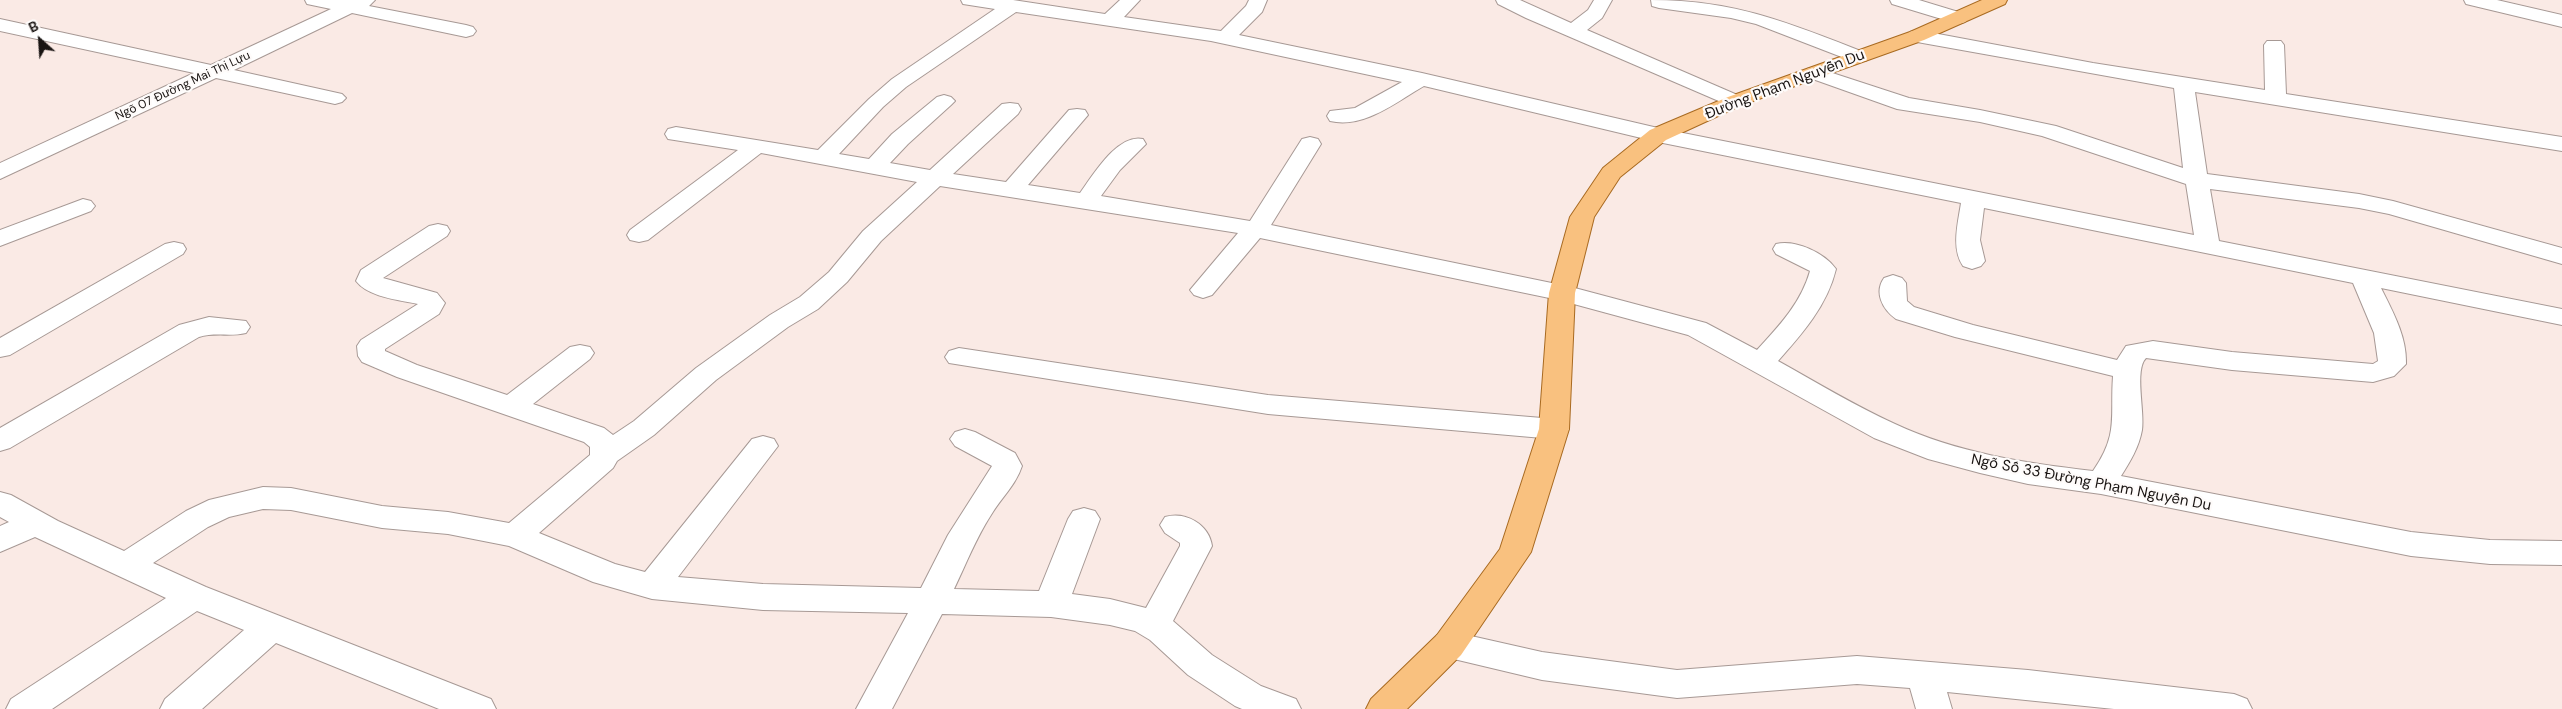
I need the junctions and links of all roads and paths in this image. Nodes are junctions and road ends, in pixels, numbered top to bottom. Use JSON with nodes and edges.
{"nodes":[{"id":1,"x":314,"y":0,"type":"edge"},
{"id":2,"x":970,"y":0,"type":"edge"},
{"id":3,"x":1131,"y":0,"type":"edge"},
{"id":4,"x":1258,"y":0,"type":"edge"},
{"id":5,"x":1506,"y":0,"type":"edge"},
{"id":6,"x":1603,"y":0,"type":"edge"},
{"id":7,"x":1899,"y":0,"type":"edge"},
{"id":8,"x":1998,"y":0,"type":"edge"},
{"id":9,"x":2473,"y":0,"type":"edge"},
{"id":10,"x":1659,"y":2,"type":"dead end"},
{"id":11,"x":358,"y":4,"type":"edge"},
{"id":12,"x":1013,"y":6,"type":"junction"},
{"id":13,"x":1958,"y":18,"type":"junction"},
{"id":14,"x":1110,"y":20,"type":"junction"},
{"id":15,"x":2562,"y":21,"type":"edge"},
{"id":16,"x":0,"y":25,"type":"edge"},
{"id":17,"x":466,"y":31,"type":"dead end"},
{"id":18,"x":1572,"y":31,"type":"junction"},
{"id":19,"x":1917,"y":36,"type":"junction"},
{"id":20,"x":1225,"y":38,"type":"junction"},
{"id":21,"x":2274,"y":45,"type":"dead end"},
{"id":22,"x":1859,"y":56,"type":"junction"},
{"id":23,"x":214,"y":71,"type":"junction"},
{"id":24,"x":1814,"y":73,"type":"junction"},
{"id":25,"x":1422,"y":79,"type":"junction"},
{"id":26,"x":2184,"y":83,"type":"junction"},
{"id":27,"x":335,"y":98,"type":"dead end"},
{"id":28,"x":2276,"y":98,"type":"junction"},
{"id":29,"x":1735,"y":100,"type":"junction"},
{"id":30,"x":944,"y":101,"type":"dead end"},
{"id":31,"x":1010,"y":109,"type":"dead end"},
{"id":32,"x":1077,"y":115,"type":"dead end"},
{"id":33,"x":1338,"y":116,"type":"dead end"},
{"id":34,"x":676,"y":134,"type":"dead end"},
{"id":35,"x":1658,"y":135,"type":"junction"},
{"id":36,"x":1135,"y":144,"type":"dead end"},
{"id":37,"x":1310,"y":144,"type":"dead end"},
{"id":38,"x":2562,"y":144,"type":"edge"},
{"id":39,"x":757,"y":146,"type":"junction"},
{"id":40,"x":824,"y":157,"type":"junction"},
{"id":41,"x":874,"y":167,"type":"junction"},
{"id":42,"x":0,"y":172,"type":"edge"},
{"id":43,"x":934,"y":178,"type":"junction"},
{"id":44,"x":2197,"y":180,"type":"junction"},
{"id":45,"x":1012,"y":189,"type":"junction"},
{"id":46,"x":1972,"y":199,"type":"junction"},
{"id":47,"x":1087,"y":200,"type":"junction"},
{"id":48,"x":83,"y":206,"type":"dead end"},
{"id":49,"x":1256,"y":229,"type":"junction"},
{"id":50,"x":438,"y":231,"type":"dead end"},
{"id":51,"x":639,"y":235,"type":"dead end"},
{"id":52,"x":0,"y":239,"type":"edge"},
{"id":53,"x":2208,"y":247,"type":"junction"},
{"id":54,"x":174,"y":249,"type":"dead end"},
{"id":55,"x":1784,"y":250,"type":"dead end"},
{"id":56,"x":2562,"y":256,"type":"edge"},
{"id":57,"x":1972,"y":261,"type":"dead end"},
{"id":58,"x":2364,"y":279,"type":"junction"},
{"id":59,"x":1892,"y":283,"type":"dead end"},
{"id":60,"x":1204,"y":290,"type":"dead end"},
{"id":61,"x":1562,"y":293,"type":"junction"},
{"id":62,"x":2562,"y":317,"type":"edge"},
{"id":63,"x":237,"y":327,"type":"dead end"},
{"id":64,"x":0,"y":349,"type":"edge"},
{"id":65,"x":580,"y":353,"type":"dead end"},
{"id":66,"x":959,"y":357,"type":"dead end"},
{"id":67,"x":1761,"y":363,"type":"junction"},
{"id":68,"x":2128,"y":372,"type":"junction"},
{"id":69,"x":512,"y":406,"type":"junction"},
{"id":70,"x":1554,"y":429,"type":"junction"},
{"id":71,"x":965,"y":439,"type":"dead end"},
{"id":72,"x":0,"y":441,"type":"edge"},
{"id":73,"x":763,"y":446,"type":"dead end"},
{"id":74,"x":606,"y":454,"type":"junction"},
{"id":75,"x":2101,"y":483,"type":"junction"},
{"id":76,"x":0,"y":503,"type":"edge"},
{"id":77,"x":1084,"y":519,"type":"dead end"},
{"id":78,"x":35,"y":522,"type":"junction"},
{"id":79,"x":1176,"y":525,"type":"dead end"},
{"id":80,"x":515,"y":536,"type":"junction"},
{"id":81,"x":0,"y":540,"type":"edge"},
{"id":82,"x":2562,"y":553,"type":"edge"},
{"id":83,"x":128,"y":564,"type":"junction"},
{"id":84,"x":652,"y":587,"type":"junction"},
{"id":85,"x":194,"y":596,"type":"junction"},
{"id":86,"x":932,"y":601,"type":"junction"},
{"id":87,"x":1051,"y":604,"type":"junction"},
{"id":88,"x":272,"y":626,"type":"junction"},
{"id":89,"x":1153,"y":626,"type":"junction"},
{"id":90,"x":1449,"y":645,"type":"junction"},
{"id":91,"x":1925,"y":676,"type":"junction"},
{"id":92,"x":2181,"y":706,"type":"edge"},
{"id":93,"x":24,"y":709,"type":"edge"},
{"id":94,"x":178,"y":709,"type":"edge"},
{"id":95,"x":478,"y":709,"type":"edge"},
{"id":96,"x":874,"y":709,"type":"edge"},
{"id":97,"x":1283,"y":709,"type":"edge"},
{"id":98,"x":1384,"y":709,"type":"edge"},
{"id":99,"x":1934,"y":709,"type":"edge"},
{"id":100,"x":2234,"y":709,"type":"edge"}],
"edges":[{"from":1,"to":11,"type":"street"},
{"from":2,"to":12,"type":"street"},
{"from":3,"to":14,"type":"street"},
{"from":4,"to":20,"type":"street"},
{"from":5,"to":18,"type":"street"},
{"from":6,"to":18,"type":"street"},
{"from":7,"to":13,"type":"street"},
{"from":8,"to":13,"type":"main road","name":"Đường Phạm Nguyễn Du"},
{"from":9,"to":15,"type":"street"},
{"from":10,"to":22,"type":"street"},
{"from":11,"to":17,"type":"street"},
{"from":11,"to":23,"type":"street","name":"Ngõ 07 Đường Mai Thị Lựu"},
{"from":12,"to":14,"type":"street"},
{"from":12,"to":40,"type":"street"},
{"from":13,"to":19,"type":"main road","name":"Đường Phạm Nguyễn Du"},
{"from":14,"to":20,"type":"street"},
{"from":16,"to":23,"type":"street"},
{"from":18,"to":29,"type":"street"},
{"from":19,"to":22,"type":"main road","name":"Đường Phạm Nguyễn Du"},
{"from":19,"to":26,"type":"street"},
{"from":20,"to":25,"type":"street"},
{"from":21,"to":28,"type":"street"},
{"from":22,"to":24,"type":"main road","name":"Đường Phạm Nguyễn Du"},
{"from":23,"to":27,"type":"street"},
{"from":23,"to":42,"type":"street","name":"Ngõ 07 Đường Mai Thị Lựu"},
{"from":24,"to":29,"type":"main road","name":"Đường Phạm Nguyễn Du"},
{"from":24,"to":44,"type":"street"},
{"from":25,"to":33,"type":"street"},
{"from":25,"to":35,"type":"street"},
{"from":26,"to":28,"type":"street"},
{"from":26,"to":44,"type":"street"},
{"from":28,"to":38,"type":"street"},
{"from":29,"to":35,"type":"main road","name":"Đường Phạm Nguyễn Du"},
{"from":30,"to":41,"type":"street"},
{"from":31,"to":43,"type":"street"},
{"from":32,"to":45,"type":"street"},
{"from":34,"to":39,"type":"street","name":"Ngõ Số 33 Đường Phạm Nguyễn Du"},
{"from":35,"to":46,"type":"street"},
{"from":35,"to":61,"type":"main road","name":"Đường Phạm Nguyễn Du"},
{"from":36,"to":47,"type":"street"},
{"from":37,"to":49,"type":"street"},
{"from":39,"to":40,"type":"street","name":"Ngõ Số 33 Đường Phạm Nguyễn Du"},
{"from":39,"to":51,"type":"street"},
{"from":40,"to":41,"type":"street","name":"Ngõ Số 33 Đường Phạm Nguyễn Du"},
{"from":41,"to":43,"type":"street","name":"Ngõ Số 33 Đường Phạm Nguyễn Du"},
{"from":43,"to":45,"type":"street","name":"Ngõ Số 33 Đường Phạm Nguyễn Du"},
{"from":43,"to":74,"type":"street"},
{"from":44,"to":53,"type":"street"},
{"from":44,"to":56,"type":"street"},
{"from":45,"to":47,"type":"street","name":"Ngõ Số 33 Đường Phạm Nguyễn Du"},
{"from":46,"to":53,"type":"street"},
{"from":46,"to":57,"type":"street"},
{"from":47,"to":49,"type":"street","name":"Ngõ Số 33 Đường Phạm Nguyễn Du"},
{"from":48,"to":52,"type":"street"},
{"from":49,"to":60,"type":"street"},
{"from":49,"to":61,"type":"street","name":"Ngõ Số 33 Đường Phạm Nguyễn Du"},
{"from":50,"to":69,"type":"street"},
{"from":53,"to":58,"type":"street"},
{"from":54,"to":64,"type":"street"},
{"from":55,"to":67,"type":"street"},
{"from":58,"to":62,"type":"street"},
{"from":58,"to":68,"type":"street"},
{"from":59,"to":68,"type":"street"},
{"from":61,"to":67,"type":"street","name":"Ngõ Số 33 Đường Phạm Nguyễn Du"},
{"from":61,"to":70,"type":"main road","name":"Đường Phạm Nguyễn Du"},
{"from":63,"to":72,"type":"street"},
{"from":65,"to":69,"type":"street"},
{"from":66,"to":70,"type":"street"},
{"from":67,"to":75,"type":"street","name":"Ngõ Số 33 Đường Phạm Nguyễn Du"},
{"from":68,"to":75,"type":"street"},
{"from":69,"to":74,"type":"street"},
{"from":70,"to":90,"type":"main road","name":"Đường Phạm Nguyễn Du"},
{"from":71,"to":86,"type":"street"},
{"from":73,"to":84,"type":"street"},
{"from":74,"to":80,"type":"street"},
{"from":75,"to":82,"type":"street","name":"Ngõ Số 33 Đường Phạm Nguyễn Du"},
{"from":76,"to":78,"type":"street"},
{"from":77,"to":87,"type":"street"},
{"from":78,"to":81,"type":"street"},
{"from":78,"to":83,"type":"street"},
{"from":79,"to":89,"type":"street"},
{"from":80,"to":83,"type":"street"},
{"from":80,"to":84,"type":"street"},
{"from":83,"to":85,"type":"street"},
{"from":84,"to":86,"type":"street"},
{"from":85,"to":88,"type":"street"},
{"from":85,"to":93,"type":"street"},
{"from":86,"to":87,"type":"street"},
{"from":86,"to":96,"type":"street"},
{"from":87,"to":89,"type":"street"},
{"from":88,"to":94,"type":"street"},
{"from":88,"to":95,"type":"street"},
{"from":89,"to":97,"type":"street"},
{"from":90,"to":91,"type":"street"},
{"from":90,"to":98,"type":"main road","name":"Đường Phạm Nguyễn Du"},
{"from":91,"to":92,"type":"street"},
{"from":91,"to":99,"type":"street"},
{"from":92,"to":100,"type":"street"}]}
